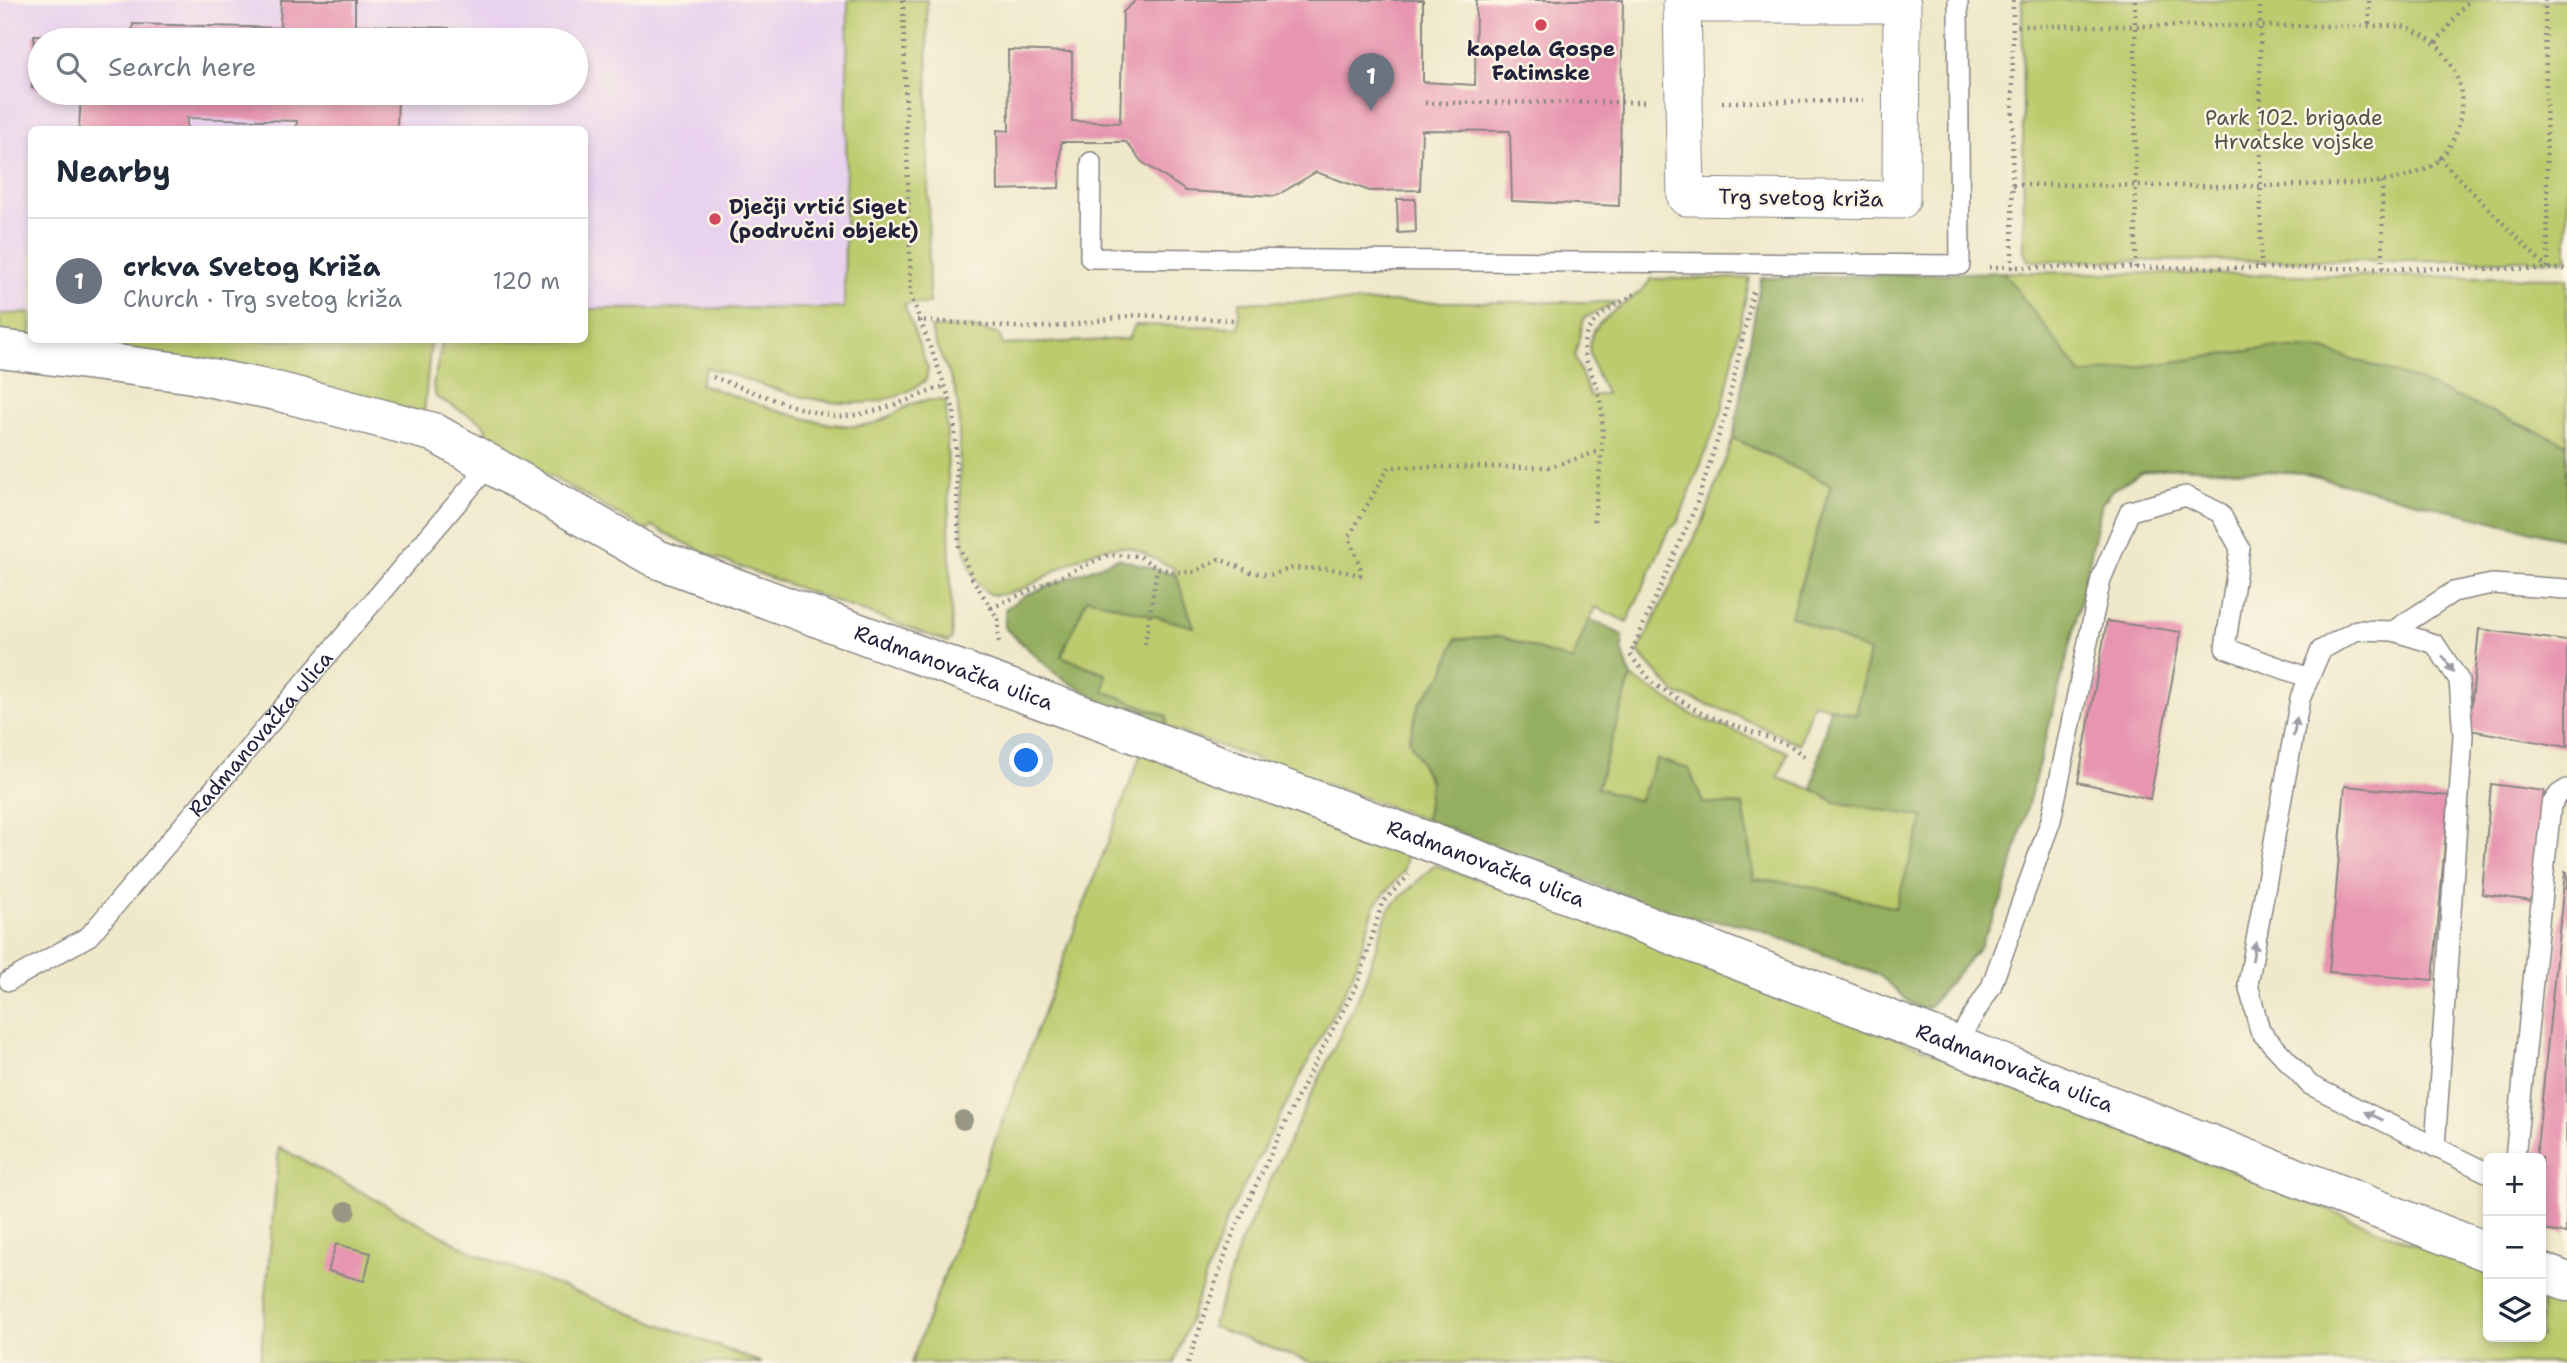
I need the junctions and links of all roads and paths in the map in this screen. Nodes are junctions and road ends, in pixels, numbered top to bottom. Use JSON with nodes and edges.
{"nodes":[{"id":1,"x":903,"y":0,"type":"edge"},
{"id":2,"x":1958,"y":0,"type":"edge"},
{"id":3,"x":2013,"y":0,"type":"edge"},
{"id":4,"x":2135,"y":0,"type":"edge"},
{"id":5,"x":2260,"y":0,"type":"edge"},
{"id":6,"x":2369,"y":0,"type":"edge"},
{"id":7,"x":2469,"y":0,"type":"edge"},
{"id":8,"x":2545,"y":0,"type":"edge"},
{"id":9,"x":2369,"y":24,"type":"junction"},
{"id":10,"x":2259,"y":25,"type":"junction"},
{"id":11,"x":2013,"y":26,"type":"junction"},
{"id":12,"x":2135,"y":26,"type":"junction"},
{"id":13,"x":2436,"y":43,"type":"junction"},
{"id":14,"x":1621,"y":101,"type":"dead end"},
{"id":15,"x":1875,"y":101,"type":"dead end"},
{"id":16,"x":1685,"y":102,"type":"junction"},
{"id":17,"x":1425,"y":103,"type":"dead end"},
{"id":18,"x":2439,"y":158,"type":"junction"},
{"id":19,"x":1091,"y":162,"type":"dead end"},
{"id":20,"x":2382,"y":182,"type":"junction"},
{"id":21,"x":2135,"y":184,"type":"junction"},
{"id":22,"x":2013,"y":185,"type":"junction"},
{"id":23,"x":2260,"y":186,"type":"junction"},
{"id":24,"x":1653,"y":262,"type":"junction"},
{"id":25,"x":1759,"y":263,"type":"junction"},
{"id":26,"x":1960,"y":265,"type":"junction"},
{"id":27,"x":2012,"y":268,"type":"junction"},
{"id":28,"x":2383,"y":268,"type":"junction"},
{"id":29,"x":2547,"y":268,"type":"junction"},
{"id":30,"x":2136,"y":269,"type":"junction"},
{"id":31,"x":2260,"y":269,"type":"junction"},
{"id":32,"x":2567,"y":269,"type":"edge"},
{"id":33,"x":917,"y":320,"type":"junction"},
{"id":34,"x":1233,"y":320,"type":"dead end"},
{"id":35,"x":0,"y":349,"type":"edge"},
{"id":36,"x":713,"y":377,"type":"dead end"},
{"id":37,"x":945,"y":386,"type":"junction"},
{"id":38,"x":1600,"y":451,"type":"junction"},
{"id":39,"x":491,"y":463,"type":"junction"},
{"id":40,"x":1594,"y":521,"type":"dead end"},
{"id":41,"x":1157,"y":568,"type":"junction"},
{"id":42,"x":2567,"y":589,"type":"edge"},
{"id":43,"x":991,"y":608,"type":"junction"},
{"id":44,"x":2393,"y":631,"type":"junction"},
{"id":45,"x":1145,"y":644,"type":"dead end"},
{"id":46,"x":2309,"y":678,"type":"junction"},
{"id":47,"x":992,"y":684,"type":"junction"},
{"id":48,"x":1805,"y":757,"type":"dead end"},
{"id":49,"x":2567,"y":789,"type":"edge"},
{"id":50,"x":1433,"y":844,"type":"junction"},
{"id":51,"x":9,"y":981,"type":"dead end"},
{"id":52,"x":1955,"y":1045,"type":"junction"},
{"id":53,"x":2435,"y":1147,"type":"junction"},
{"id":54,"x":2516,"y":1153,"type":"edge"},
{"id":55,"x":2483,"y":1171,"type":"edge"},
{"id":56,"x":2483,"y":1250,"type":"edge"},
{"id":57,"x":2546,"y":1274,"type":"edge"},
{"id":58,"x":2567,"y":1282,"type":"edge"},
{"id":59,"x":1188,"y":1363,"type":"edge"}],
"edges":[{"from":1,"to":33,"type":"path"},
{"from":2,"to":26,"type":"lane"},
{"from":3,"to":11,"type":"path"},
{"from":4,"to":12,"type":"path"},
{"from":5,"to":10,"type":"path"},
{"from":6,"to":9,"type":"path"},
{"from":7,"to":13,"type":"path"},
{"from":8,"to":29,"type":"path"},
{"from":9,"to":10,"type":"path"},
{"from":9,"to":13,"type":"path"},
{"from":10,"to":12,"type":"path"},
{"from":10,"to":23,"type":"path"},
{"from":11,"to":12,"type":"path"},
{"from":11,"to":22,"type":"path"},
{"from":12,"to":21,"type":"path"},
{"from":13,"to":18,"type":"path"},
{"from":14,"to":17,"type":"path"},
{"from":15,"to":16,"type":"path"},
{"from":16,"to":16,"type":"street","name":"Trg svetog križa"},
{"from":18,"to":20,"type":"path"},
{"from":18,"to":29,"type":"path"},
{"from":19,"to":24,"type":"lane"},
{"from":20,"to":23,"type":"path"},
{"from":20,"to":28,"type":"path"},
{"from":21,"to":22,"type":"path"},
{"from":21,"to":23,"type":"path"},
{"from":21,"to":30,"type":"path"},
{"from":22,"to":27,"type":"path"},
{"from":23,"to":31,"type":"path"},
{"from":24,"to":25,"type":"lane"},
{"from":24,"to":38,"type":"path"},
{"from":25,"to":26,"type":"lane"},
{"from":25,"to":48,"type":"path"},
{"from":26,"to":27,"type":"path"},
{"from":27,"to":30,"type":"path"},
{"from":28,"to":29,"type":"path"},
{"from":28,"to":31,"type":"path"},
{"from":29,"to":32,"type":"path"},
{"from":30,"to":31,"type":"path"},
{"from":33,"to":34,"type":"path"},
{"from":33,"to":37,"type":"path"},
{"from":35,"to":39,"type":"street","name":"Radmanovačka ulica"},
{"from":36,"to":37,"type":"path"},
{"from":37,"to":43,"type":"path"},
{"from":38,"to":40,"type":"path"},
{"from":38,"to":41,"type":"path"},
{"from":39,"to":47,"type":"street","name":"Radmanovačka ulica"},
{"from":39,"to":51,"type":"lane","name":"Radmanovačka ulica"},
{"from":41,"to":43,"type":"path"},
{"from":41,"to":45,"type":"path"},
{"from":42,"to":44,"type":"lane"},
{"from":43,"to":47,"type":"path"},
{"from":44,"to":46,"type":"lane"},
{"from":44,"to":53,"type":"lane","one_way":true},
{"from":46,"to":52,"type":"lane"},
{"from":53,"to":46,"type":"lane","one_way":true},
{"from":47,"to":50,"type":"street","name":"Radmanovačka ulica"},
{"from":49,"to":54,"type":"lane"},
{"from":50,"to":52,"type":"street","name":"Radmanovačka ulica"},
{"from":50,"to":59,"type":"path"},
{"from":52,"to":56,"type":"street","name":"Radmanovačka ulica"},
{"from":53,"to":55,"type":"lane"},
{"from":57,"to":58,"type":"street"}]}
